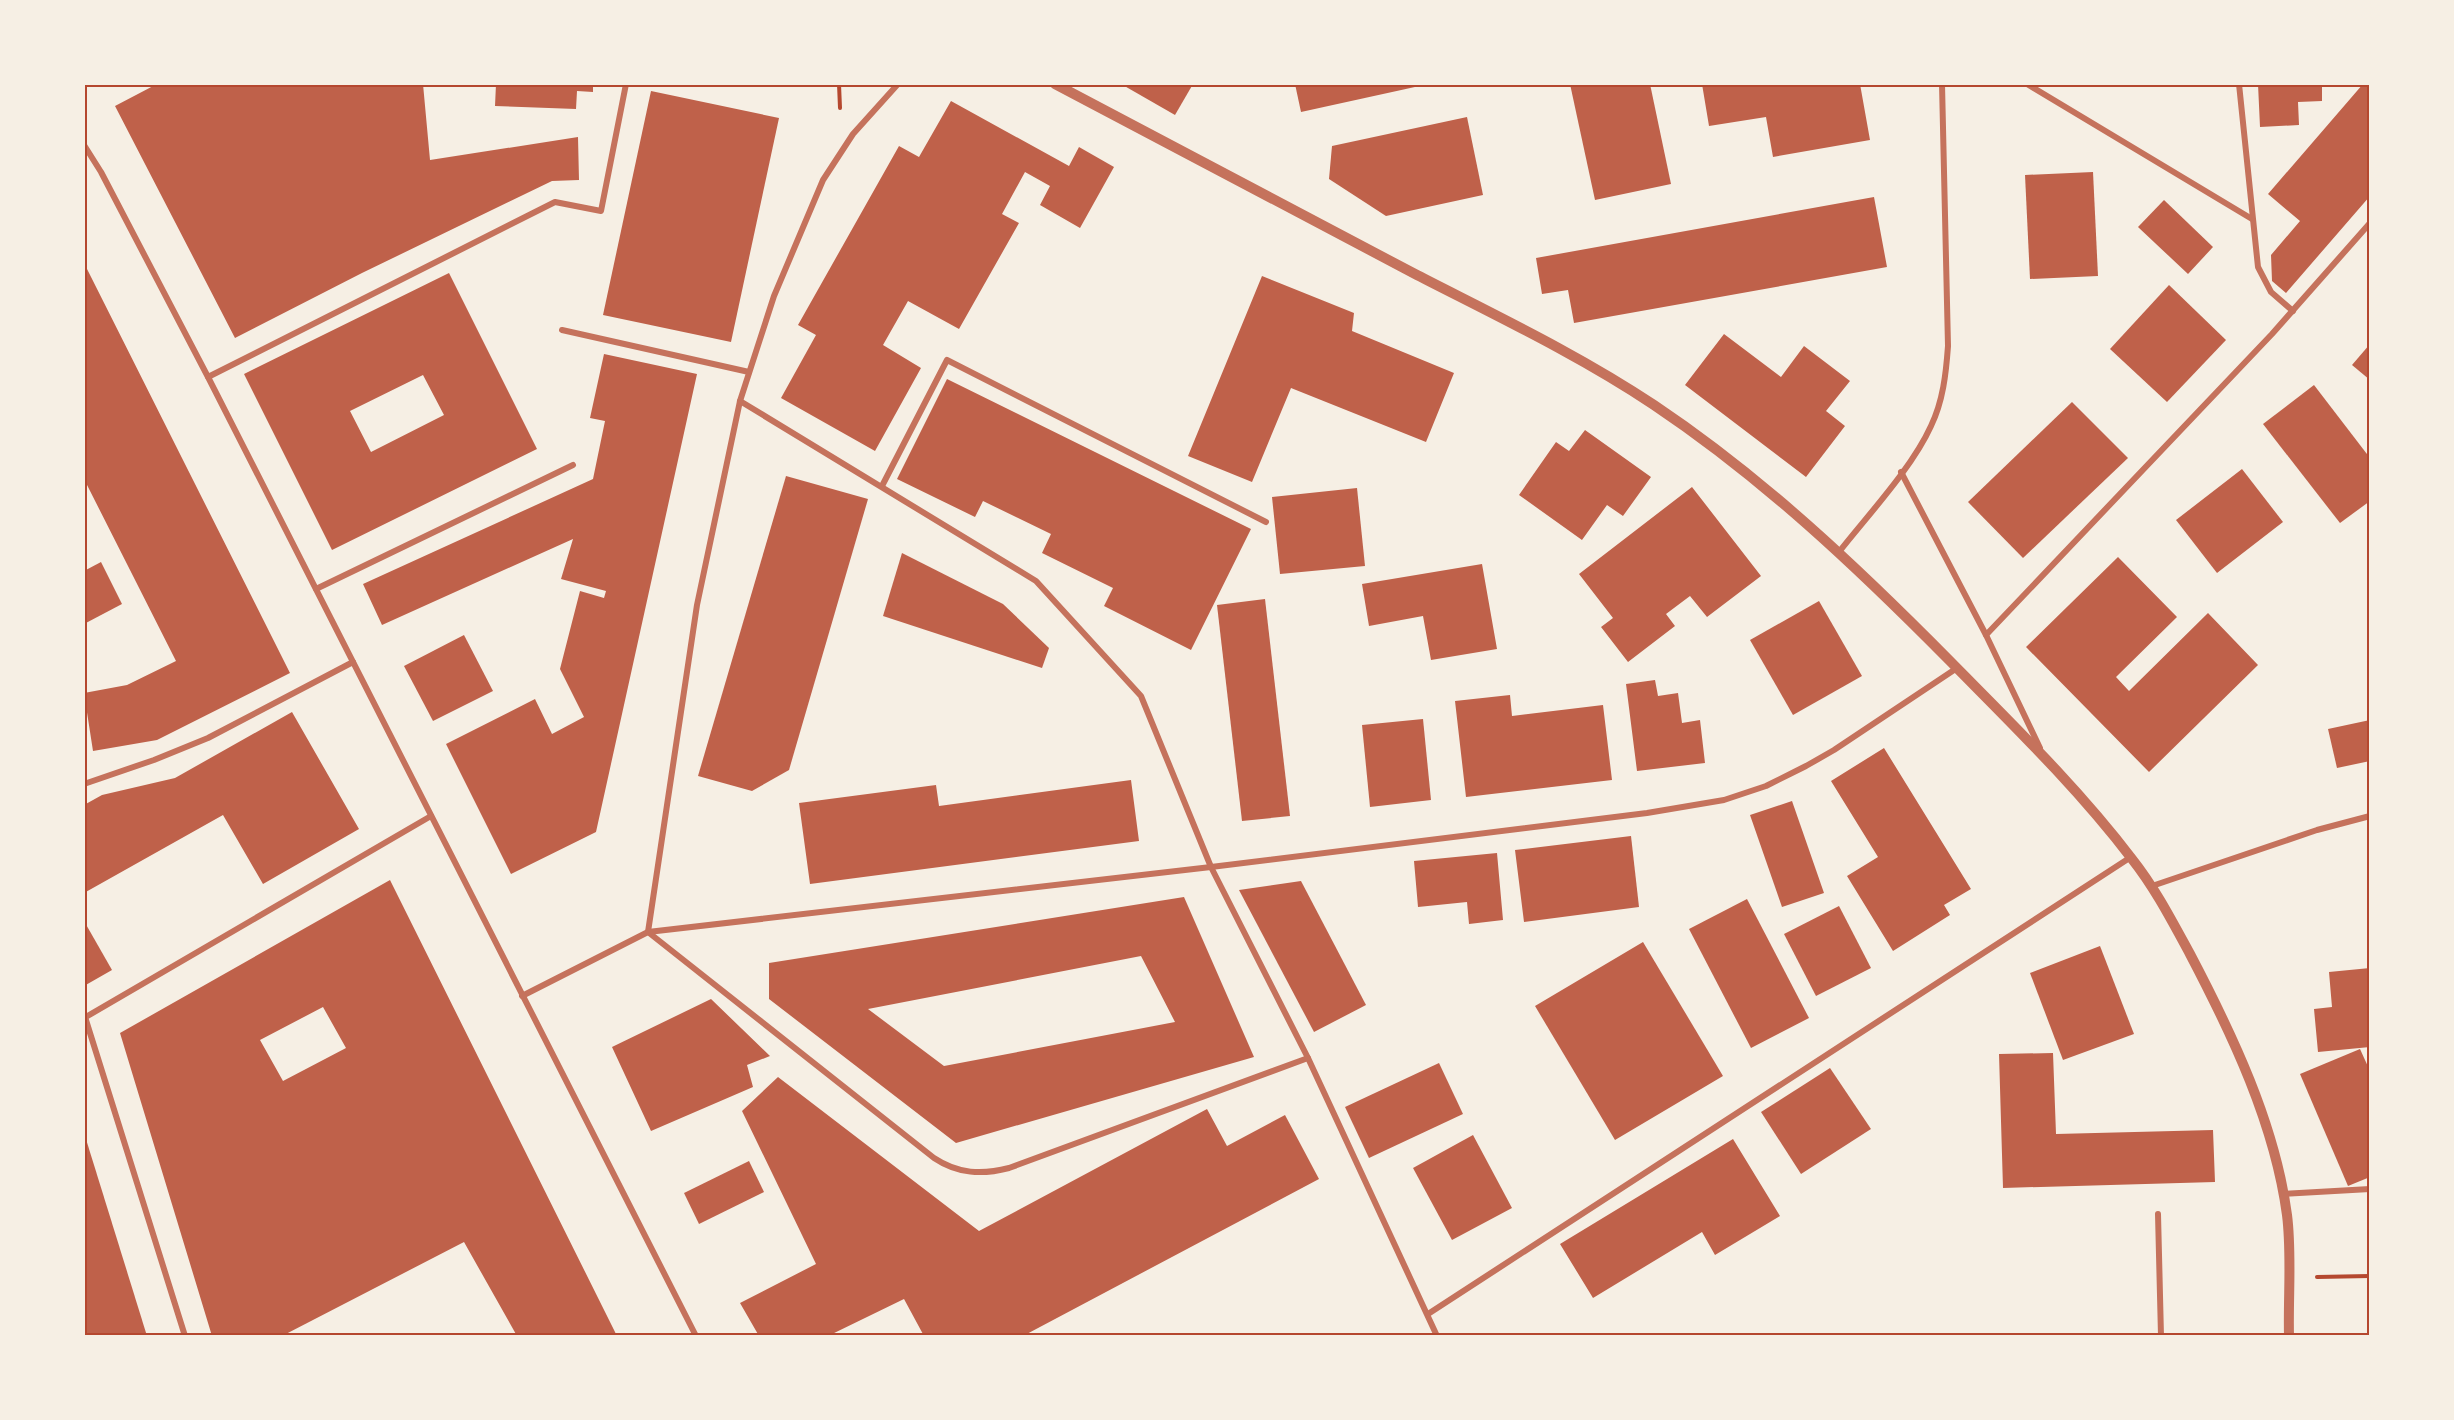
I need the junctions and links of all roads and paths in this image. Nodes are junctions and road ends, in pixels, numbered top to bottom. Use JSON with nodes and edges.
{"nodes":[{"id":1,"x":626,"y":84,"type":"edge"},
{"id":2,"x":898,"y":84,"type":"edge"},
{"id":3,"x":1055,"y":84,"type":"edge"},
{"id":4,"x":1942,"y":84,"type":"edge"},
{"id":5,"x":2028,"y":84,"type":"edge"},
{"id":6,"x":2239,"y":84,"type":"edge"},
{"id":7,"x":84,"y":145,"type":"edge"},
{"id":8,"x":2252,"y":219,"type":"junction"},
{"id":9,"x":2370,"y":223,"type":"edge"},
{"id":10,"x":2293,"y":311,"type":"junction"},
{"id":11,"x":562,"y":330,"type":"dead end"},
{"id":12,"x":749,"y":372,"type":"junction"},
{"id":13,"x":208,"y":377,"type":"junction"},
{"id":14,"x":740,"y":401,"type":"junction"},
{"id":15,"x":573,"y":465,"type":"dead end"},
{"id":16,"x":1901,"y":472,"type":"junction"},
{"id":17,"x":882,"y":486,"type":"junction"},
{"id":18,"x":1266,"y":522,"type":"dead end"},
{"id":19,"x":1839,"y":552,"type":"junction"},
{"id":20,"x":316,"y":589,"type":"junction"},
{"id":21,"x":1986,"y":635,"type":"junction"},
{"id":22,"x":353,"y":662,"type":"junction"},
{"id":23,"x":1956,"y":668,"type":"junction"},
{"id":24,"x":2043,"y":754,"type":"junction"},
{"id":25,"x":84,"y":784,"type":"edge"},
{"id":26,"x":431,"y":816,"type":"junction"},
{"id":27,"x":2370,"y":816,"type":"edge"},
{"id":28,"x":2131,"y":857,"type":"junction"},
{"id":29,"x":1211,"y":867,"type":"junction"},
{"id":30,"x":2152,"y":886,"type":"junction"},
{"id":31,"x":648,"y":932,"type":"junction"},
{"id":32,"x":522,"y":996,"type":"junction"},
{"id":33,"x":85,"y":1018,"type":"edge"},
{"id":34,"x":1308,"y":1058,"type":"junction"},
{"id":35,"x":2370,"y":1189,"type":"edge"},
{"id":36,"x":2283,"y":1194,"type":"junction"},
{"id":37,"x":2158,"y":1214,"type":"dead end"},
{"id":38,"x":2370,"y":1276,"type":"edge"},
{"id":39,"x":2288,"y":1277,"type":"junction"},
{"id":40,"x":1428,"y":1314,"type":"junction"},
{"id":41,"x":185,"y":1336,"type":"edge"},
{"id":42,"x":696,"y":1336,"type":"edge"},
{"id":43,"x":1437,"y":1336,"type":"edge"},
{"id":44,"x":2161,"y":1336,"type":"edge"},
{"id":45,"x":2289,"y":1336,"type":"edge"}],
"edges":[{"from":1,"to":13,"type":"street"},
{"from":2,"to":12,"type":"street"},
{"from":3,"to":19,"type":"street"},
{"from":4,"to":16,"type":"street"},
{"from":5,"to":8,"type":"street"},
{"from":6,"to":8,"type":"street"},
{"from":7,"to":13,"type":"street"},
{"from":8,"to":10,"type":"street"},
{"from":9,"to":10,"type":"street"},
{"from":10,"to":21,"type":"street"},
{"from":11,"to":12,"type":"street"},
{"from":12,"to":14,"type":"street"},
{"from":13,"to":20,"type":"street"},
{"from":14,"to":17,"type":"street"},
{"from":14,"to":31,"type":"street"},
{"from":15,"to":20,"type":"street"},
{"from":16,"to":19,"type":"street"},
{"from":16,"to":21,"type":"street"},
{"from":17,"to":18,"type":"street"},
{"from":17,"to":29,"type":"street"},
{"from":19,"to":23,"type":"street"},
{"from":20,"to":22,"type":"street"},
{"from":21,"to":24,"type":"street"},
{"from":22,"to":25,"type":"street"},
{"from":22,"to":26,"type":"street"},
{"from":23,"to":24,"type":"street"},
{"from":23,"to":29,"type":"street"},
{"from":24,"to":28,"type":"street"},
{"from":26,"to":32,"type":"street"},
{"from":26,"to":33,"type":"street"},
{"from":27,"to":30,"type":"street"},
{"from":28,"to":30,"type":"street"},
{"from":28,"to":40,"type":"street"},
{"from":29,"to":31,"type":"street"},
{"from":29,"to":34,"type":"street"},
{"from":30,"to":36,"type":"street"},
{"from":31,"to":32,"type":"street"},
{"from":31,"to":34,"type":"street"},
{"from":32,"to":42,"type":"street"},
{"from":33,"to":41,"type":"street"},
{"from":34,"to":40,"type":"street"},
{"from":35,"to":36,"type":"street"},
{"from":36,"to":39,"type":"street"},
{"from":37,"to":44,"type":"street"},
{"from":38,"to":39,"type":"path"},
{"from":39,"to":45,"type":"street"},
{"from":40,"to":43,"type":"street"}]}
